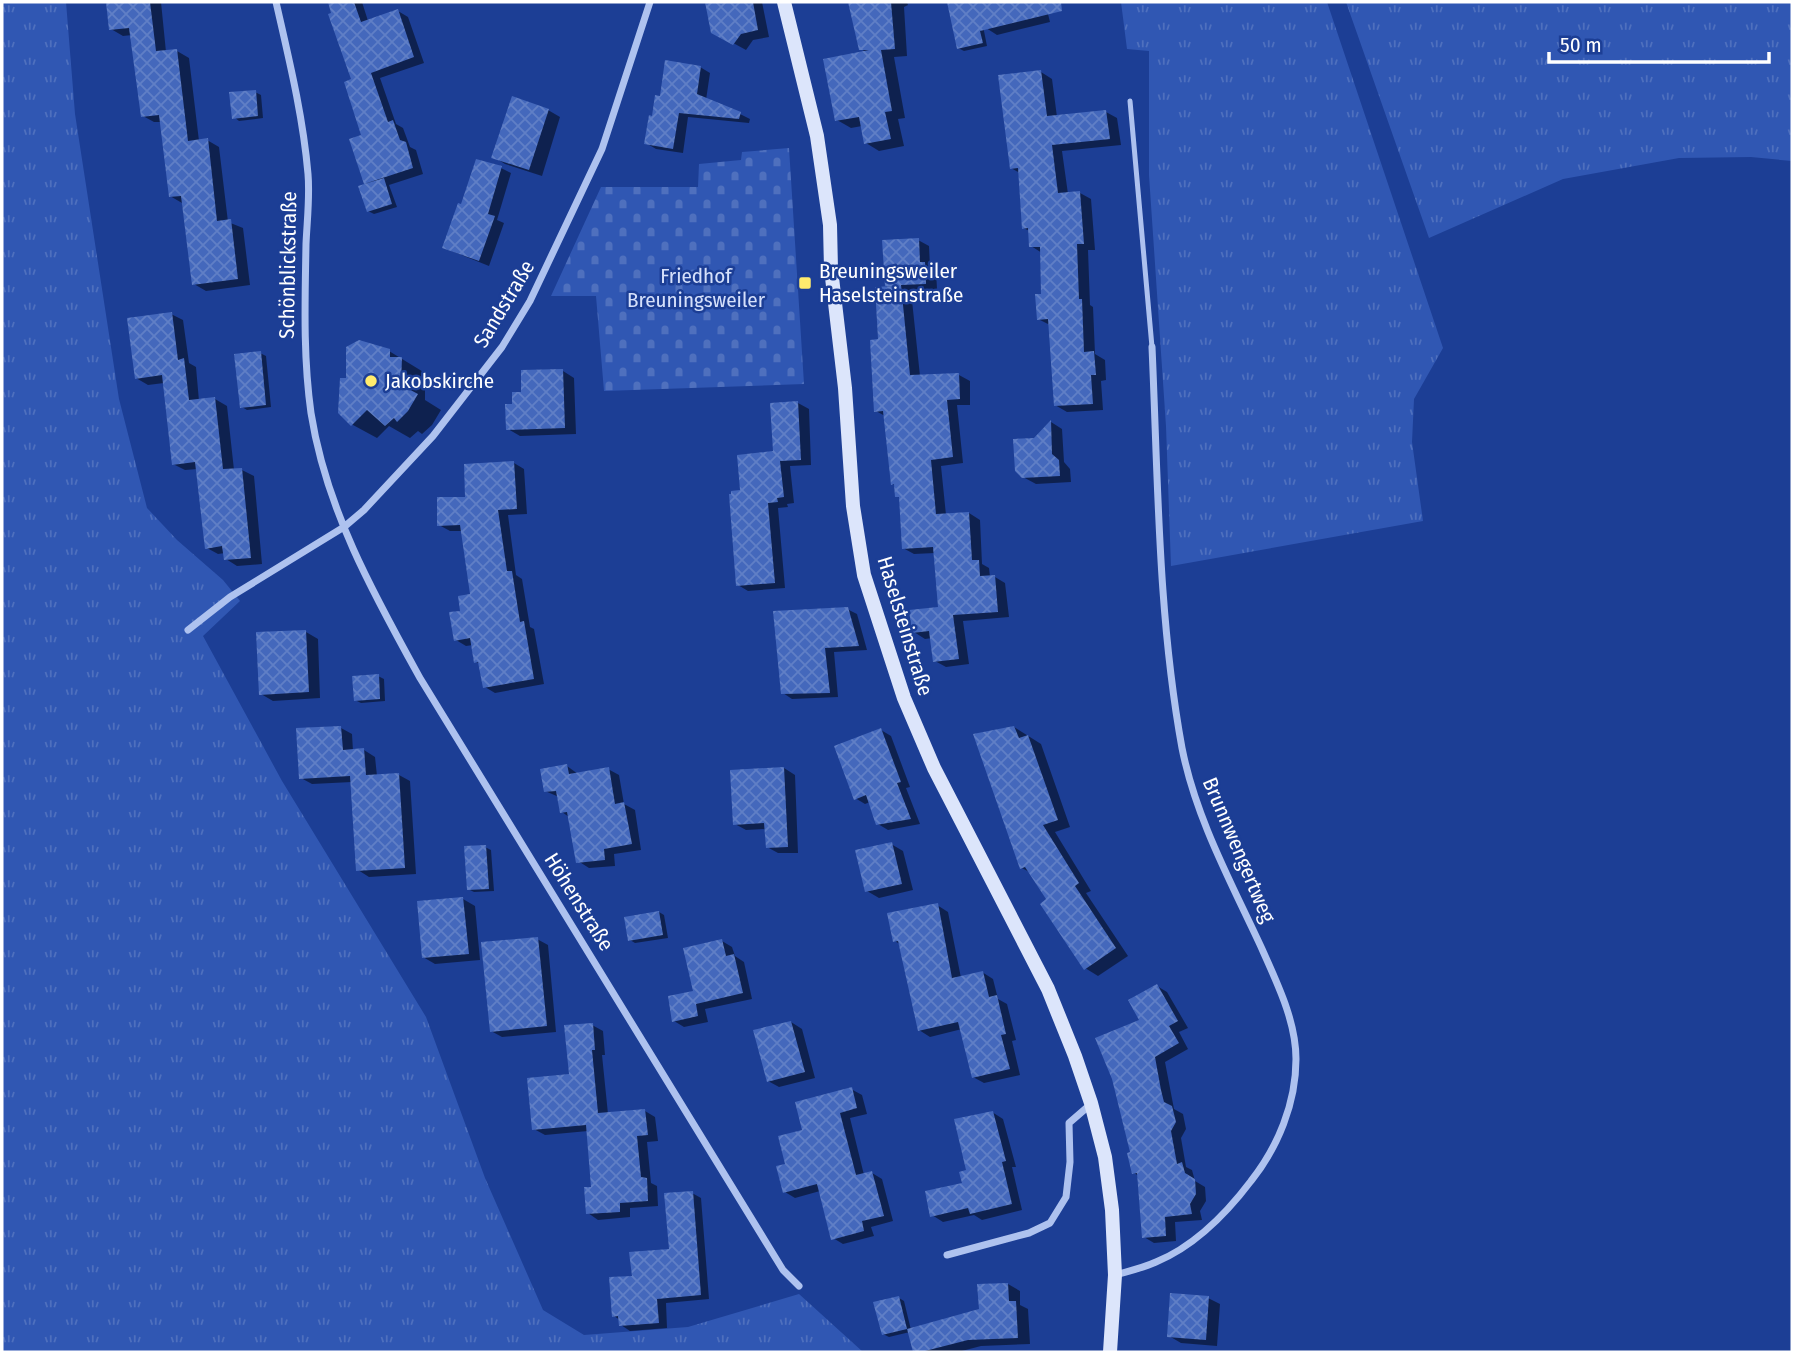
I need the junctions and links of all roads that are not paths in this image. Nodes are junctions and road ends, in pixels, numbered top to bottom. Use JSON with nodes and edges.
{"nodes":[{"id":1,"x":276,"y":2,"type":"edge"},
{"id":2,"x":650,"y":2,"type":"edge"},
{"id":3,"x":784,"y":2,"type":"edge"},
{"id":4,"x":1130,"y":101,"type":"dead end"},
{"id":5,"x":1152,"y":347,"type":"joint"},
{"id":6,"x":344,"y":527,"type":"junction"},
{"id":7,"x":188,"y":630,"type":"dead end"},
{"id":8,"x":1091,"y":1103,"type":"junction"},
{"id":9,"x":947,"y":1255,"type":"dead end"},
{"id":10,"x":1115,"y":1275,"type":"junction"},
{"id":11,"x":799,"y":1286,"type":"dead end"},
{"id":12,"x":1110,"y":1352,"type":"edge"}],
"edges":[{"from":1,"to":6,"type":"street","name":"Schönblickstraße"},
{"from":2,"to":6,"type":"street","name":"Sandstraße"},
{"from":3,"to":8,"type":"street","name":"Haselsteinstraße"},
{"from":4,"to":5,"type":"lane"},
{"from":5,"to":10,"type":"street","name":"Brunnwengertweg"},
{"from":6,"to":7,"type":"street","name":"Sandstraße"},
{"from":6,"to":11,"type":"street","name":"Höhenstraße"},
{"from":8,"to":9,"type":"street"},
{"from":8,"to":10,"type":"street","name":"Haselsteinstraße"},
{"from":10,"to":12,"type":"street","name":"Haselsteinstraße"}]}
